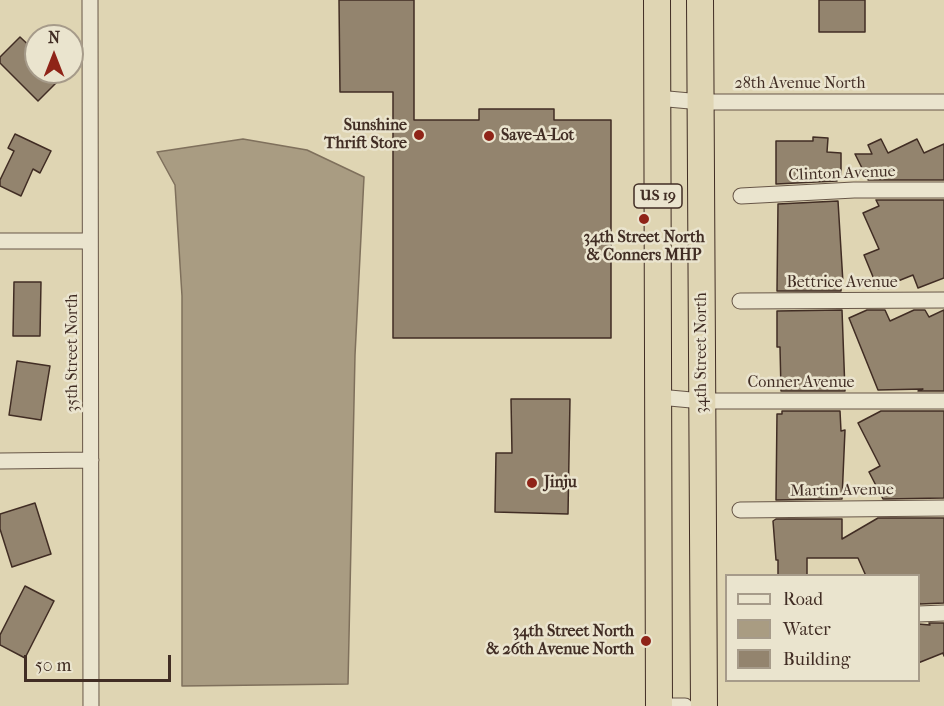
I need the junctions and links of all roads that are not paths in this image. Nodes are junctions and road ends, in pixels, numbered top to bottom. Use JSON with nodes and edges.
{"nodes":[{"id":1,"x":90,"y":0,"type":"edge"},
{"id":2,"x":657,"y":0,"type":"edge"},
{"id":3,"x":700,"y":0,"type":"edge"},
{"id":4,"x":657,"y":98,"type":"junction"},
{"id":5,"x":701,"y":102,"type":"junction"},
{"id":6,"x":944,"y":102,"type":"edge"},
{"id":7,"x":944,"y":190,"type":"edge"},
{"id":8,"x":741,"y":196,"type":"dead end"},
{"id":9,"x":0,"y":241,"type":"edge"},
{"id":10,"x":90,"y":241,"type":"junction"},
{"id":11,"x":944,"y":300,"type":"edge"},
{"id":12,"x":740,"y":301,"type":"dead end"},
{"id":13,"x":659,"y":397,"type":"junction"},
{"id":14,"x":702,"y":400,"type":"junction"},
{"id":15,"x":944,"y":401,"type":"edge"},
{"id":16,"x":91,"y":460,"type":"junction"},
{"id":17,"x":0,"y":461,"type":"edge"},
{"id":18,"x":944,"y":508,"type":"edge"},
{"id":19,"x":740,"y":510,"type":"dead end"},
{"id":20,"x":920,"y":614,"type":"edge"},
{"id":21,"x":944,"y":614,"type":"edge"},
{"id":22,"x":91,"y":706,"type":"edge"},
{"id":23,"x":659,"y":706,"type":"edge"},
{"id":24,"x":685,"y":706,"type":"edge"},
{"id":25,"x":704,"y":706,"type":"edge"}],
"edges":[{"from":1,"to":10,"type":"street","name":"35th Street North"},
{"from":2,"to":4,"type":"highway","number":"US 19"},
{"from":3,"to":5,"type":"highway","name":"34th Street North","number":"US 19"},
{"from":4,"to":5,"type":"street","name":"28th Avenue North"},
{"from":4,"to":13,"type":"highway","number":"US 19"},
{"from":5,"to":6,"type":"street","name":"28th Avenue North"},
{"from":5,"to":14,"type":"highway","name":"34th Street North","number":"US 19"},
{"from":7,"to":8,"type":"street","name":"Clinton Avenue"},
{"from":9,"to":10,"type":"street"},
{"from":10,"to":16,"type":"street","name":"35th Street North"},
{"from":11,"to":12,"type":"street","name":"Bettrice Avenue"},
{"from":13,"to":14,"type":"street","name":"Conner Avenue"},
{"from":13,"to":23,"type":"highway","number":"US 19"},
{"from":14,"to":15,"type":"street","name":"Conner Avenue"},
{"from":14,"to":25,"type":"highway","name":"34th Street North","number":"US 19"},
{"from":16,"to":17,"type":"street"},
{"from":16,"to":22,"type":"street","name":"35th Street North"},
{"from":18,"to":19,"type":"street","name":"Martin Avenue"},
{"from":20,"to":21,"type":"street"},
{"from":23,"to":24,"type":"street"}]}
